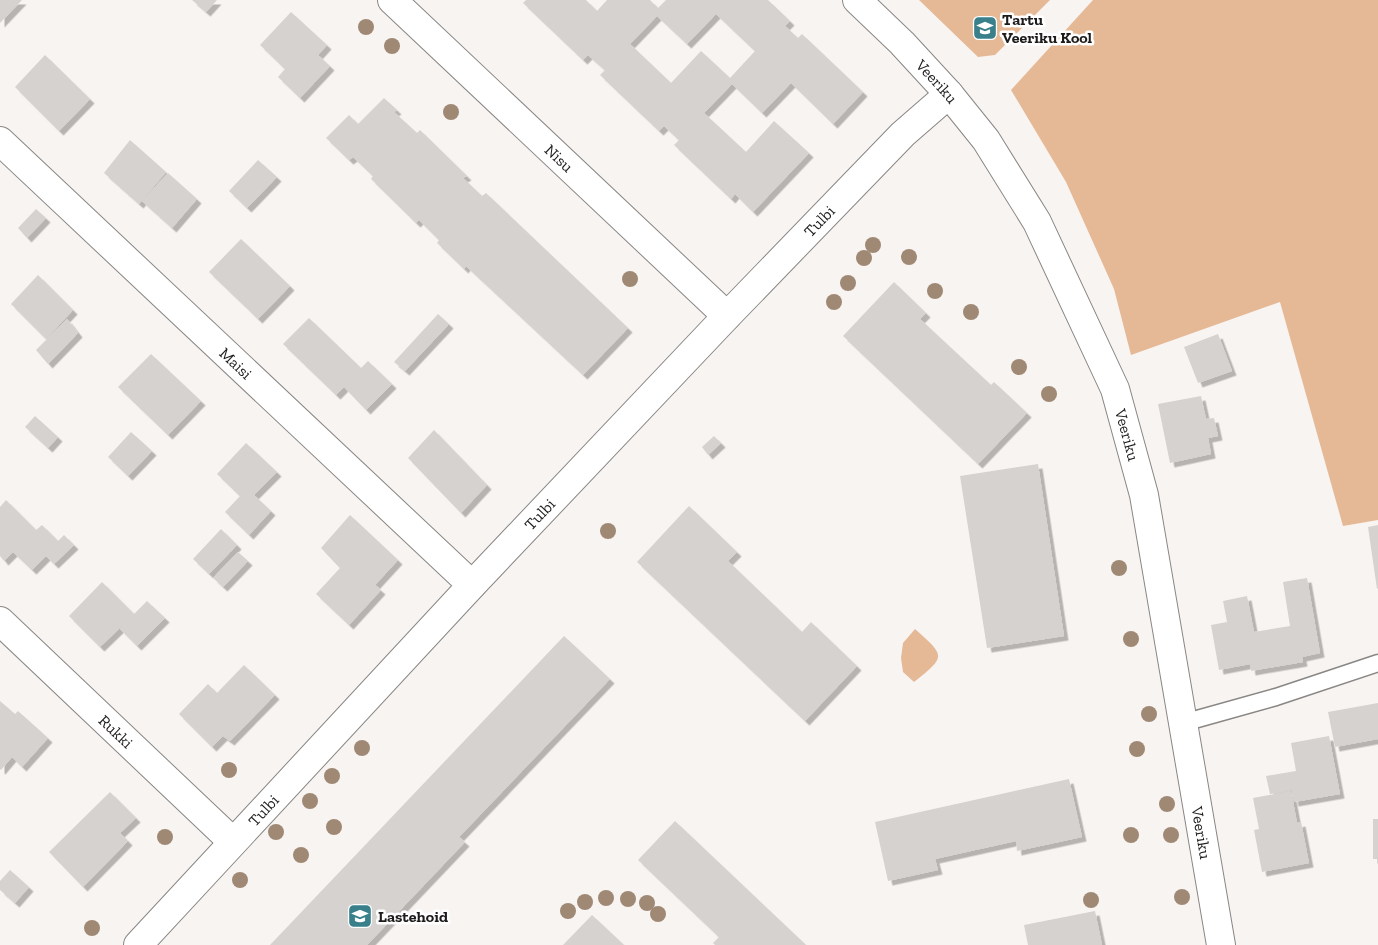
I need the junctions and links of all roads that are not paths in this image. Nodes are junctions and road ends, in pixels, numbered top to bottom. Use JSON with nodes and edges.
{"nodes":[{"id":1,"x":392,"y":0,"type":"edge"},
{"id":2,"x":857,"y":0,"type":"edge"},
{"id":3,"x":949,"y":94,"type":"junction"},
{"id":4,"x":0,"y":141,"type":"edge"},
{"id":5,"x":727,"y":316,"type":"junction"},
{"id":6,"x":472,"y":585,"type":"junction"},
{"id":7,"x":0,"y":621,"type":"edge"},
{"id":8,"x":1378,"y":662,"type":"edge"},
{"id":9,"x":1183,"y":724,"type":"junction"},
{"id":10,"x":232,"y":842,"type":"junction"},
{"id":11,"x":138,"y":945,"type":"edge"},
{"id":12,"x":1221,"y":945,"type":"edge"}],
"edges":[{"from":1,"to":5,"type":"street","name":"Nisu"},
{"from":2,"to":3,"type":"street","name":"Veeriku"},
{"from":3,"to":5,"type":"street","name":"Tulbi"},
{"from":3,"to":9,"type":"street","name":"Veeriku"},
{"from":4,"to":6,"type":"street","name":"Maisi"},
{"from":5,"to":6,"type":"street","name":"Tulbi"},
{"from":6,"to":10,"type":"street","name":"Tulbi"},
{"from":7,"to":10,"type":"street","name":"Rukki"},
{"from":8,"to":9,"type":"lane"},
{"from":9,"to":12,"type":"street","name":"Veeriku"},
{"from":10,"to":11,"type":"street","name":"Tulbi"}]}
